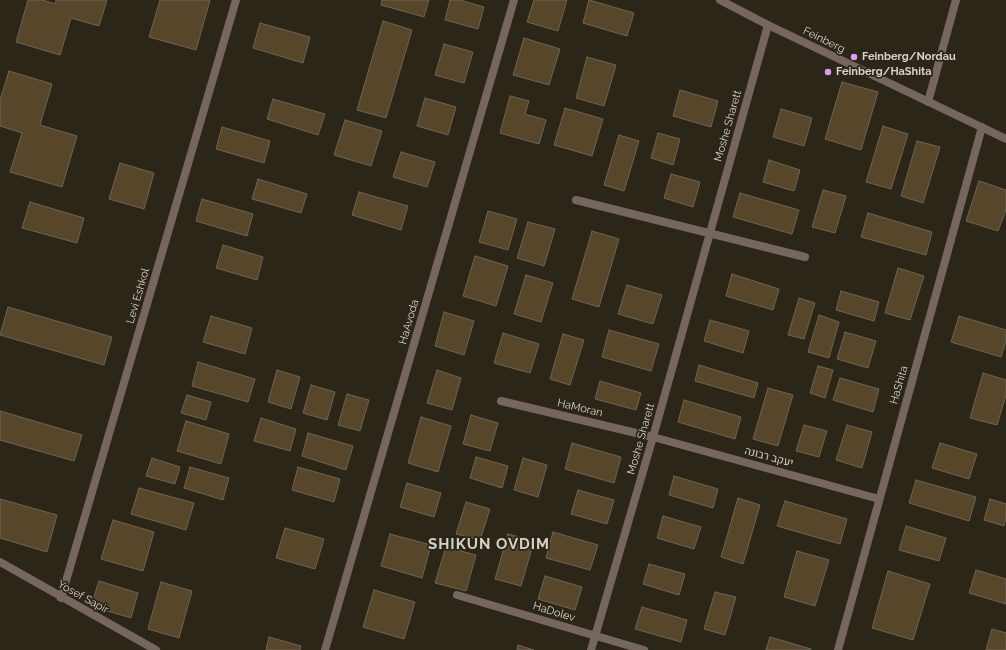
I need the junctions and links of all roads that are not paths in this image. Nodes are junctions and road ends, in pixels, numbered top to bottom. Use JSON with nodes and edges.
{"nodes":[{"id":1,"x":236,"y":0,"type":"edge"},
{"id":2,"x":514,"y":0,"type":"edge"},
{"id":3,"x":720,"y":0,"type":"edge"},
{"id":4,"x":956,"y":0,"type":"edge"},
{"id":5,"x":768,"y":25,"type":"junction"},
{"id":6,"x":928,"y":102,"type":"junction"},
{"id":7,"x":982,"y":127,"type":"junction"},
{"id":8,"x":1006,"y":139,"type":"edge"},
{"id":9,"x":576,"y":200,"type":"dead end"},
{"id":10,"x":709,"y":233,"type":"junction"},
{"id":11,"x":805,"y":257,"type":"dead end"},
{"id":12,"x":501,"y":401,"type":"dead end"},
{"id":13,"x":653,"y":437,"type":"junction"},
{"id":14,"x":879,"y":499,"type":"junction"},
{"id":15,"x":0,"y":562,"type":"edge"},
{"id":16,"x":457,"y":595,"type":"dead end"},
{"id":17,"x":61,"y":598,"type":"junction"},
{"id":18,"x":595,"y":636,"type":"junction"},
{"id":19,"x":156,"y":650,"type":"edge"},
{"id":20,"x":325,"y":650,"type":"edge"},
{"id":21,"x":591,"y":650,"type":"edge"},
{"id":22,"x":644,"y":650,"type":"edge"},
{"id":23,"x":838,"y":650,"type":"edge"}],
"edges":[{"from":1,"to":17,"type":"street","name":"Levi Eshkol"},
{"from":2,"to":20,"type":"street","name":"HaAvoda"},
{"from":3,"to":5,"type":"street","name":"Feinberg"},
{"from":4,"to":6,"type":"street"},
{"from":5,"to":6,"type":"street","name":"Feinberg"},
{"from":5,"to":10,"type":"street","name":"Moshe Sharett"},
{"from":6,"to":7,"type":"street","name":"Feinberg"},
{"from":7,"to":8,"type":"street","name":"Feinberg"},
{"from":7,"to":14,"type":"street","name":"HaShita"},
{"from":9,"to":10,"type":"street"},
{"from":10,"to":11,"type":"street"},
{"from":10,"to":13,"type":"street","name":"Moshe Sharett"},
{"from":12,"to":13,"type":"street","name":"HaMoran"},
{"from":13,"to":14,"type":"street","name":"יעקב רבונה"},
{"from":13,"to":18,"type":"street","name":"Moshe Sharett"},
{"from":14,"to":23,"type":"street","name":"HaShita"},
{"from":15,"to":17,"type":"street","name":"Yosef Sapir"},
{"from":16,"to":18,"type":"street","name":"HaDolev"},
{"from":17,"to":19,"type":"street","name":"Yosef Sapir"},
{"from":18,"to":21,"type":"street","name":"Moshe Sharett"},
{"from":18,"to":22,"type":"street","name":"HaDolev"}]}
